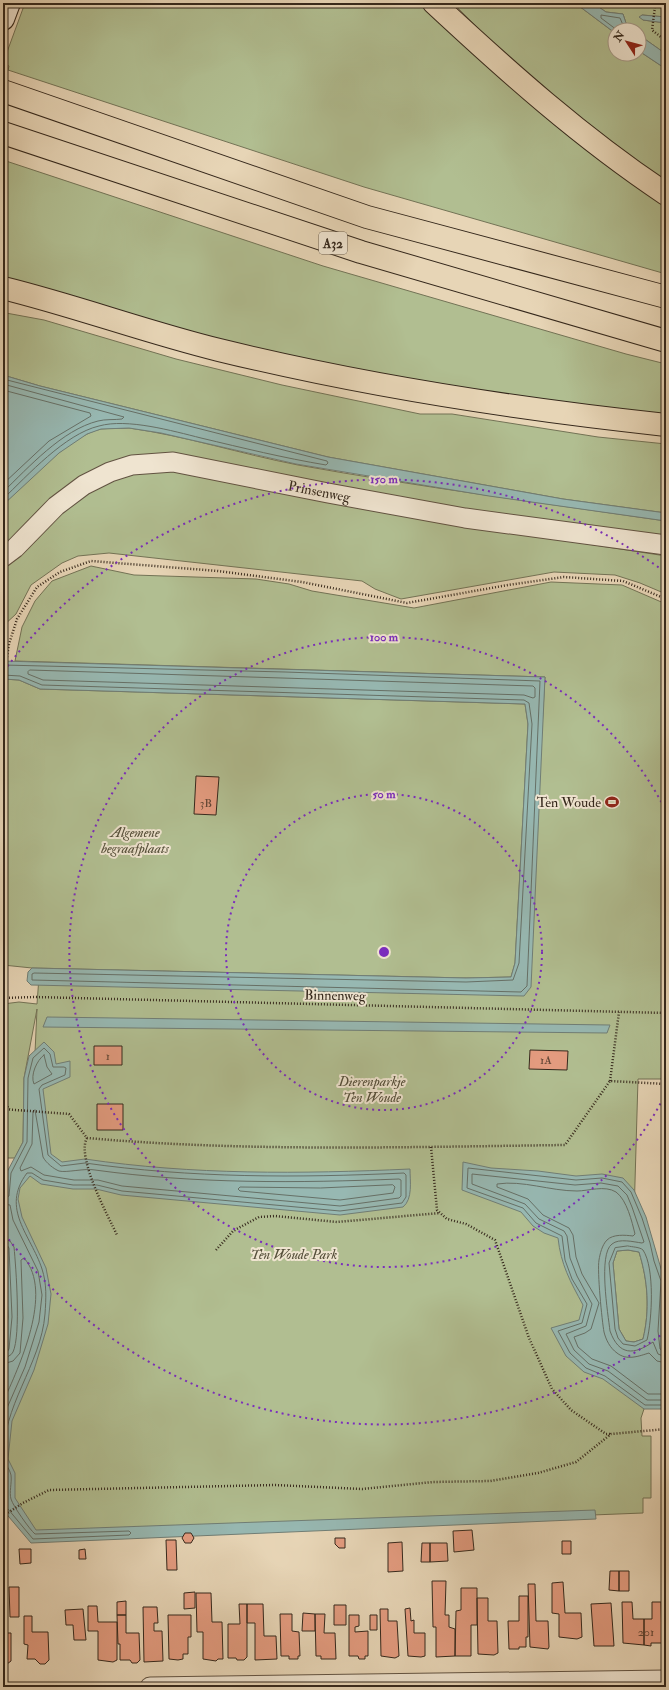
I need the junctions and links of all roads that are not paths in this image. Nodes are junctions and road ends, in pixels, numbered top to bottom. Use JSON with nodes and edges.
{"nodes":[{"id":1,"x":9,"y":3,"type":"edge"},
{"id":2,"x":434,"y":3,"type":"edge"},
{"id":3,"x":3,"y":19,"type":"edge"},
{"id":4,"x":3,"y":91,"type":"edge"},
{"id":5,"x":3,"y":133,"type":"edge"},
{"id":6,"x":666,"y":194,"type":"edge"},
{"id":7,"x":3,"y":288,"type":"edge"},
{"id":8,"x":666,"y":296,"type":"edge"},
{"id":9,"x":57,"y":303,"type":"junction"},
{"id":10,"x":3,"y":305,"type":"edge"},
{"id":11,"x":666,"y":341,"type":"edge"},
{"id":12,"x":666,"y":425,"type":"edge"},
{"id":13,"x":666,"y":545,"type":"edge"},
{"id":14,"x":3,"y":556,"type":"edge"},
{"id":15,"x":666,"y":1680,"type":"edge"},
{"id":16,"x":150,"y":1687,"type":"edge"}],
"edges":[{"from":1,"to":3,"type":"main road"},
{"from":2,"to":6,"type":"highway"},
{"from":4,"to":8,"type":"highway","number":"A32"},
{"from":5,"to":11,"type":"highway","number":"A32"},
{"from":7,"to":9,"type":"highway"},
{"from":9,"to":10,"type":"highway"},
{"from":9,"to":12,"type":"highway"},
{"from":13,"to":14,"type":"street","name":"Prinsenweg"},
{"from":15,"to":16,"type":"street"}]}
